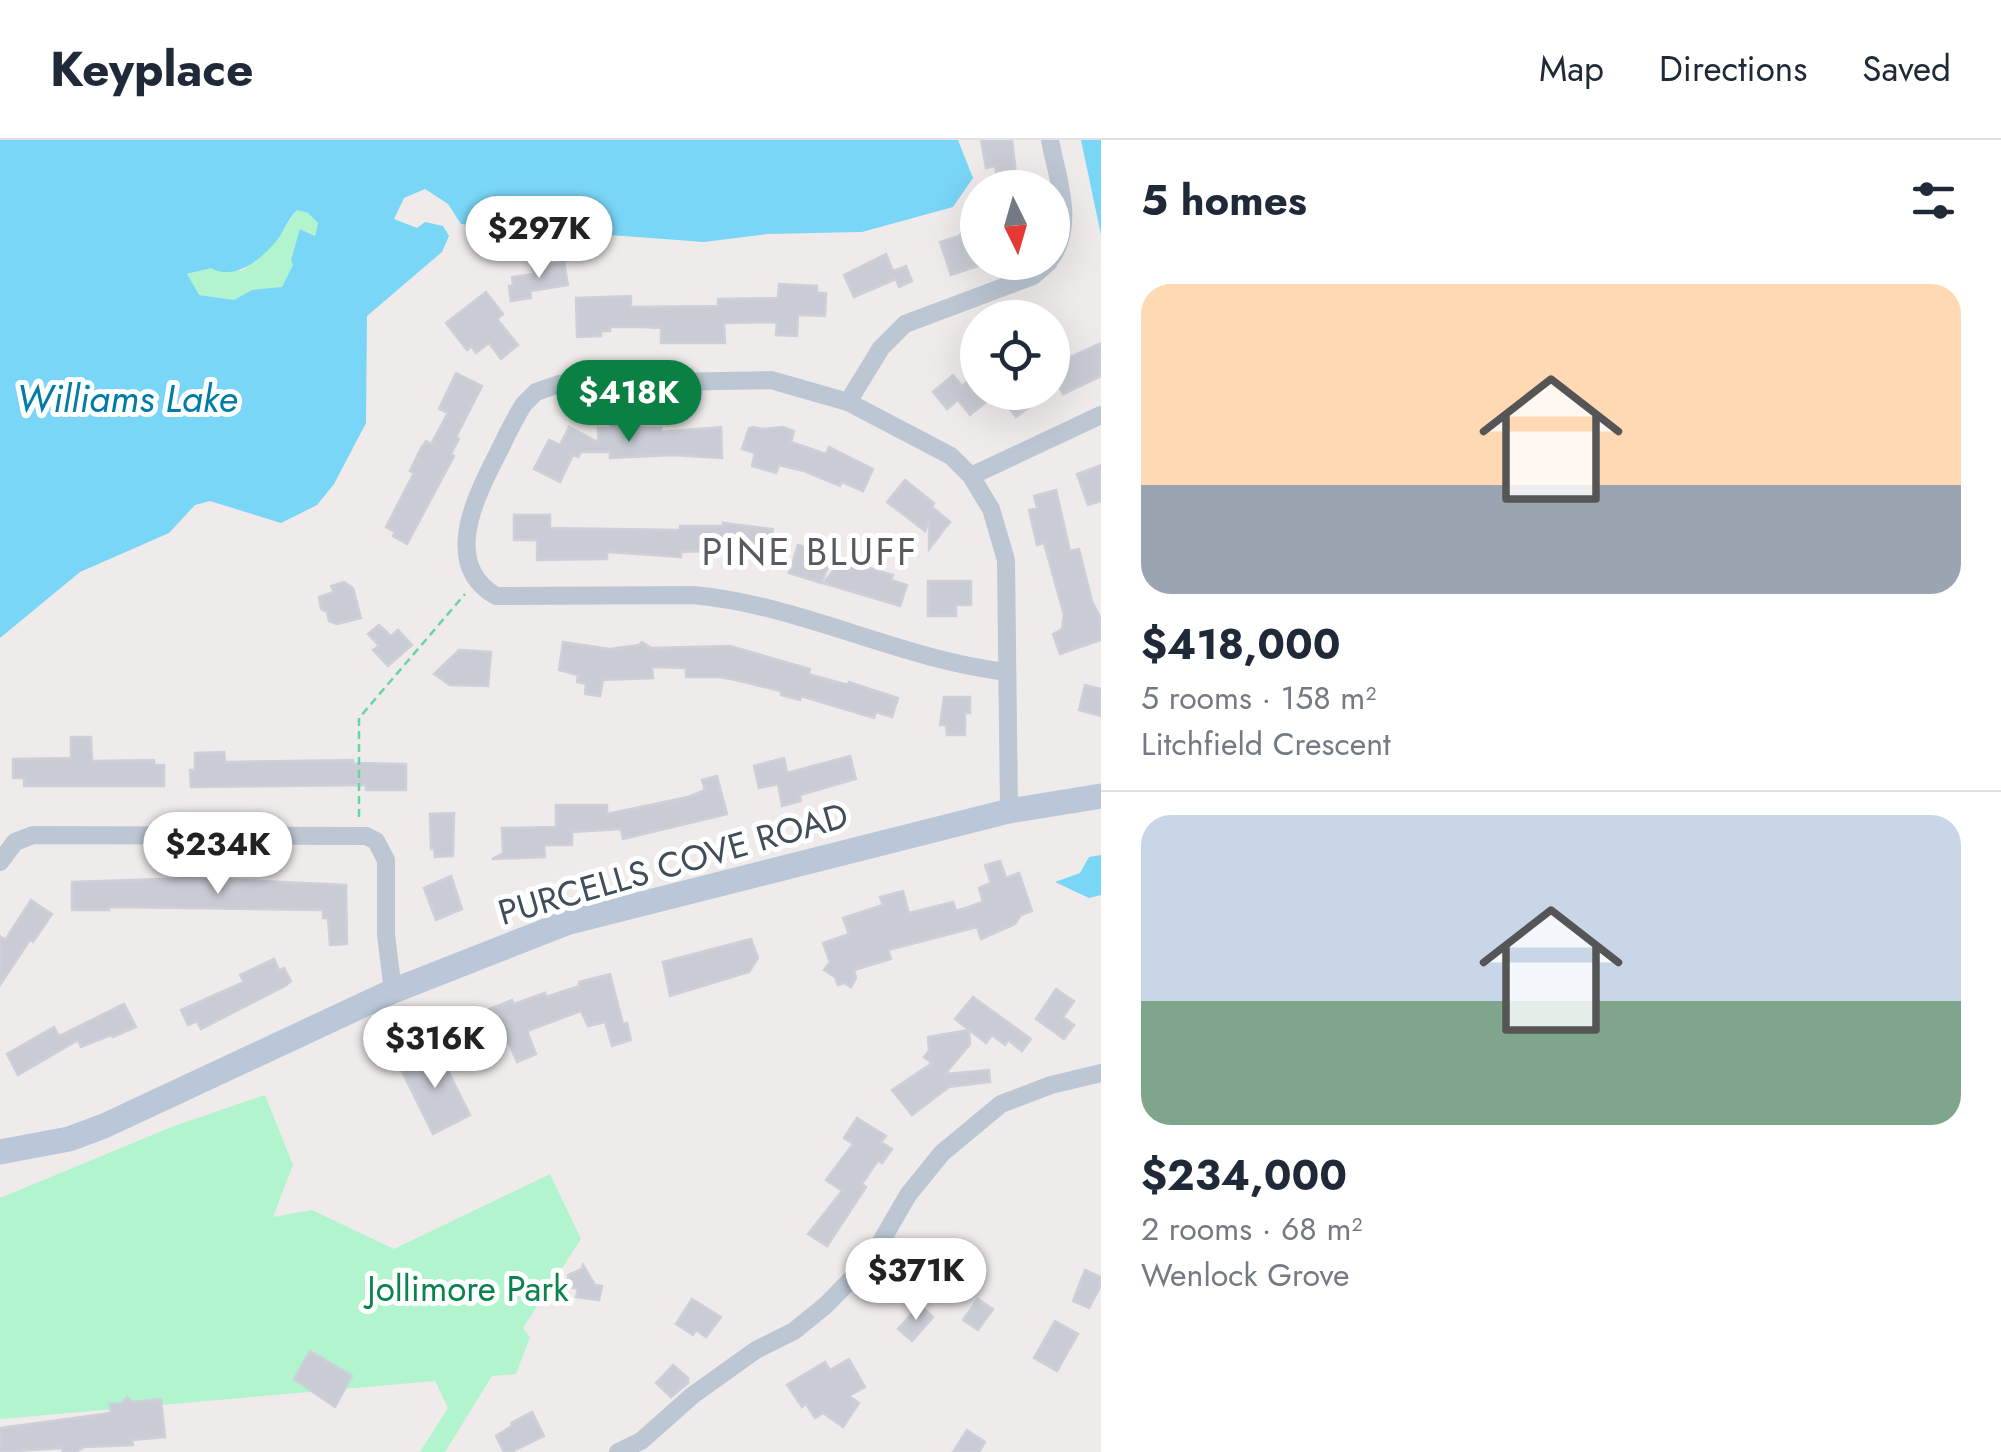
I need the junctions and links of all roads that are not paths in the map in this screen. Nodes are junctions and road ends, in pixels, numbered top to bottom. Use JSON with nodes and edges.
{"nodes":[{"id":1,"x":1050,"y":140,"type":"edge"},
{"id":2,"x":1056,"y":170,"type":"edge"},
{"id":3,"x":1022,"y":280,"type":"edge"},
{"id":4,"x":848,"y":402,"type":"junction"},
{"id":5,"x":1101,"y":414,"type":"edge"},
{"id":6,"x":971,"y":476,"type":"junction"},
{"id":7,"x":1006,"y":672,"type":"junction"},
{"id":8,"x":1101,"y":796,"type":"edge"},
{"id":9,"x":1009,"y":811,"type":"junction"},
{"id":10,"x":0,"y":862,"type":"edge"},
{"id":11,"x":393,"y":991,"type":"junction"},
{"id":12,"x":1101,"y":1074,"type":"edge"},
{"id":13,"x":0,"y":1152,"type":"edge"},
{"id":14,"x":618,"y":1452,"type":"edge"}],
"edges":[{"from":1,"to":2,"type":"street"},
{"from":3,"to":4,"type":"street"},
{"from":4,"to":6,"type":"street"},
{"from":4,"to":7,"type":"street"},
{"from":5,"to":6,"type":"street"},
{"from":6,"to":7,"type":"street"},
{"from":7,"to":9,"type":"street"},
{"from":8,"to":9,"type":"main road","name":"PURCELLS COVE ROAD"},
{"from":9,"to":11,"type":"main road","name":"PURCELLS COVE ROAD"},
{"from":10,"to":11,"type":"street"},
{"from":11,"to":13,"type":"main road","name":"PURCELLS COVE ROAD"},
{"from":12,"to":14,"type":"street"}]}
